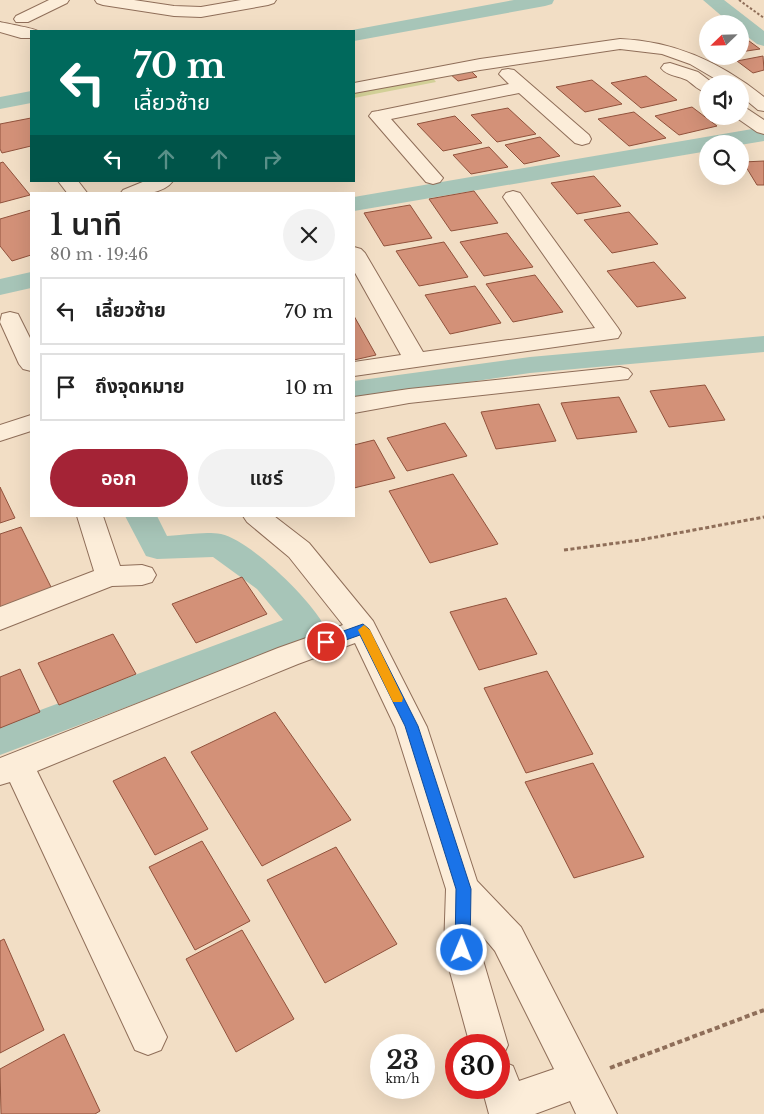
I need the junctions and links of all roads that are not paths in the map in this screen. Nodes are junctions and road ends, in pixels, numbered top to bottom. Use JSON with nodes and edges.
{"nodes":[{"id":1,"x":62,"y":0,"type":"edge"},
{"id":2,"x":103,"y":0,"type":"edge"},
{"id":3,"x":268,"y":0,"type":"edge"},
{"id":4,"x":164,"y":4,"type":"edge"},
{"id":5,"x":0,"y":27,"type":"edge"},
{"id":6,"x":26,"y":31,"type":"edge"},
{"id":7,"x":494,"y":61,"type":"junction"},
{"id":8,"x":724,"y":75,"type":"edge"},
{"id":9,"x":515,"y":80,"type":"junction"},
{"id":10,"x":699,"y":81,"type":"edge"},
{"id":11,"x":355,"y":88,"type":"edge"},
{"id":12,"x":749,"y":94,"type":"edge"},
{"id":13,"x":355,"y":104,"type":"edge"},
{"id":14,"x":764,"y":106,"type":"edge"},
{"id":15,"x":749,"y":118,"type":"edge"},
{"id":16,"x":764,"y":128,"type":"edge"},
{"id":17,"x":582,"y":139,"type":"dead end"},
{"id":18,"x":433,"y":178,"type":"dead end"},
{"id":19,"x":69,"y":182,"type":"edge"},
{"id":20,"x":162,"y":182,"type":"edge"},
{"id":21,"x":76,"y":192,"type":"edge"},
{"id":22,"x":136,"y":192,"type":"edge"},
{"id":23,"x":512,"y":197,"type":"dead end"},
{"id":24,"x":355,"y":254,"type":"edge"},
{"id":25,"x":10,"y":320,"type":"dead end"},
{"id":26,"x":416,"y":361,"type":"junction"},
{"id":27,"x":30,"y":362,"type":"edge"},
{"id":28,"x":355,"y":369,"type":"edge"},
{"id":29,"x":620,"y":374,"type":"dead end"},
{"id":30,"x":355,"y":405,"type":"edge"},
{"id":31,"x":30,"y":423,"type":"edge"},
{"id":32,"x":0,"y":433,"type":"edge"},
{"id":33,"x":90,"y":517,"type":"edge"},
{"id":34,"x":257,"y":517,"type":"edge"},
{"id":35,"x":142,"y":575,"type":"dead end"},
{"id":36,"x":110,"y":576,"type":"junction"},
{"id":37,"x":0,"y":620,"type":"edge"},
{"id":38,"x":363,"y":629,"type":"junction"},
{"id":39,"x":9,"y":768,"type":"edge"},
{"id":40,"x":463,"y":889,"type":"junction"},
{"id":41,"x":486,"y":1034,"type":"edge"},
{"id":42,"x":148,"y":1037,"type":"dead end"},
{"id":43,"x":579,"y":1079,"type":"junction"},
{"id":44,"x":510,"y":1098,"type":"edge"},
{"id":45,"x":597,"y":1114,"type":"edge"}],
"edges":[{"from":1,"to":6,"type":"street"},
{"from":2,"to":4,"type":"street"},
{"from":3,"to":4,"type":"street"},
{"from":5,"to":6,"type":"street"},
{"from":7,"to":8,"type":"street"},
{"from":7,"to":9,"type":"street"},
{"from":7,"to":11,"type":"street"},
{"from":9,"to":10,"type":"street"},
{"from":9,"to":13,"type":"street"},
{"from":9,"to":17,"type":"street"},
{"from":9,"to":18,"type":"street"},
{"from":12,"to":14,"type":"street"},
{"from":15,"to":16,"type":"street"},
{"from":19,"to":21,"type":"street"},
{"from":20,"to":22,"type":"street"},
{"from":23,"to":26,"type":"street"},
{"from":24,"to":26,"type":"street"},
{"from":25,"to":27,"type":"street"},
{"from":26,"to":28,"type":"street"},
{"from":29,"to":30,"type":"street"},
{"from":31,"to":32,"type":"street"},
{"from":33,"to":36,"type":"street"},
{"from":34,"to":38,"type":"street"},
{"from":35,"to":36,"type":"street"},
{"from":36,"to":37,"type":"street"},
{"from":38,"to":39,"type":"street"},
{"from":38,"to":40,"type":"street"},
{"from":39,"to":42,"type":"street"},
{"from":40,"to":41,"type":"street"},
{"from":40,"to":43,"type":"street"},
{"from":43,"to":44,"type":"street"},
{"from":43,"to":45,"type":"street"}]}
